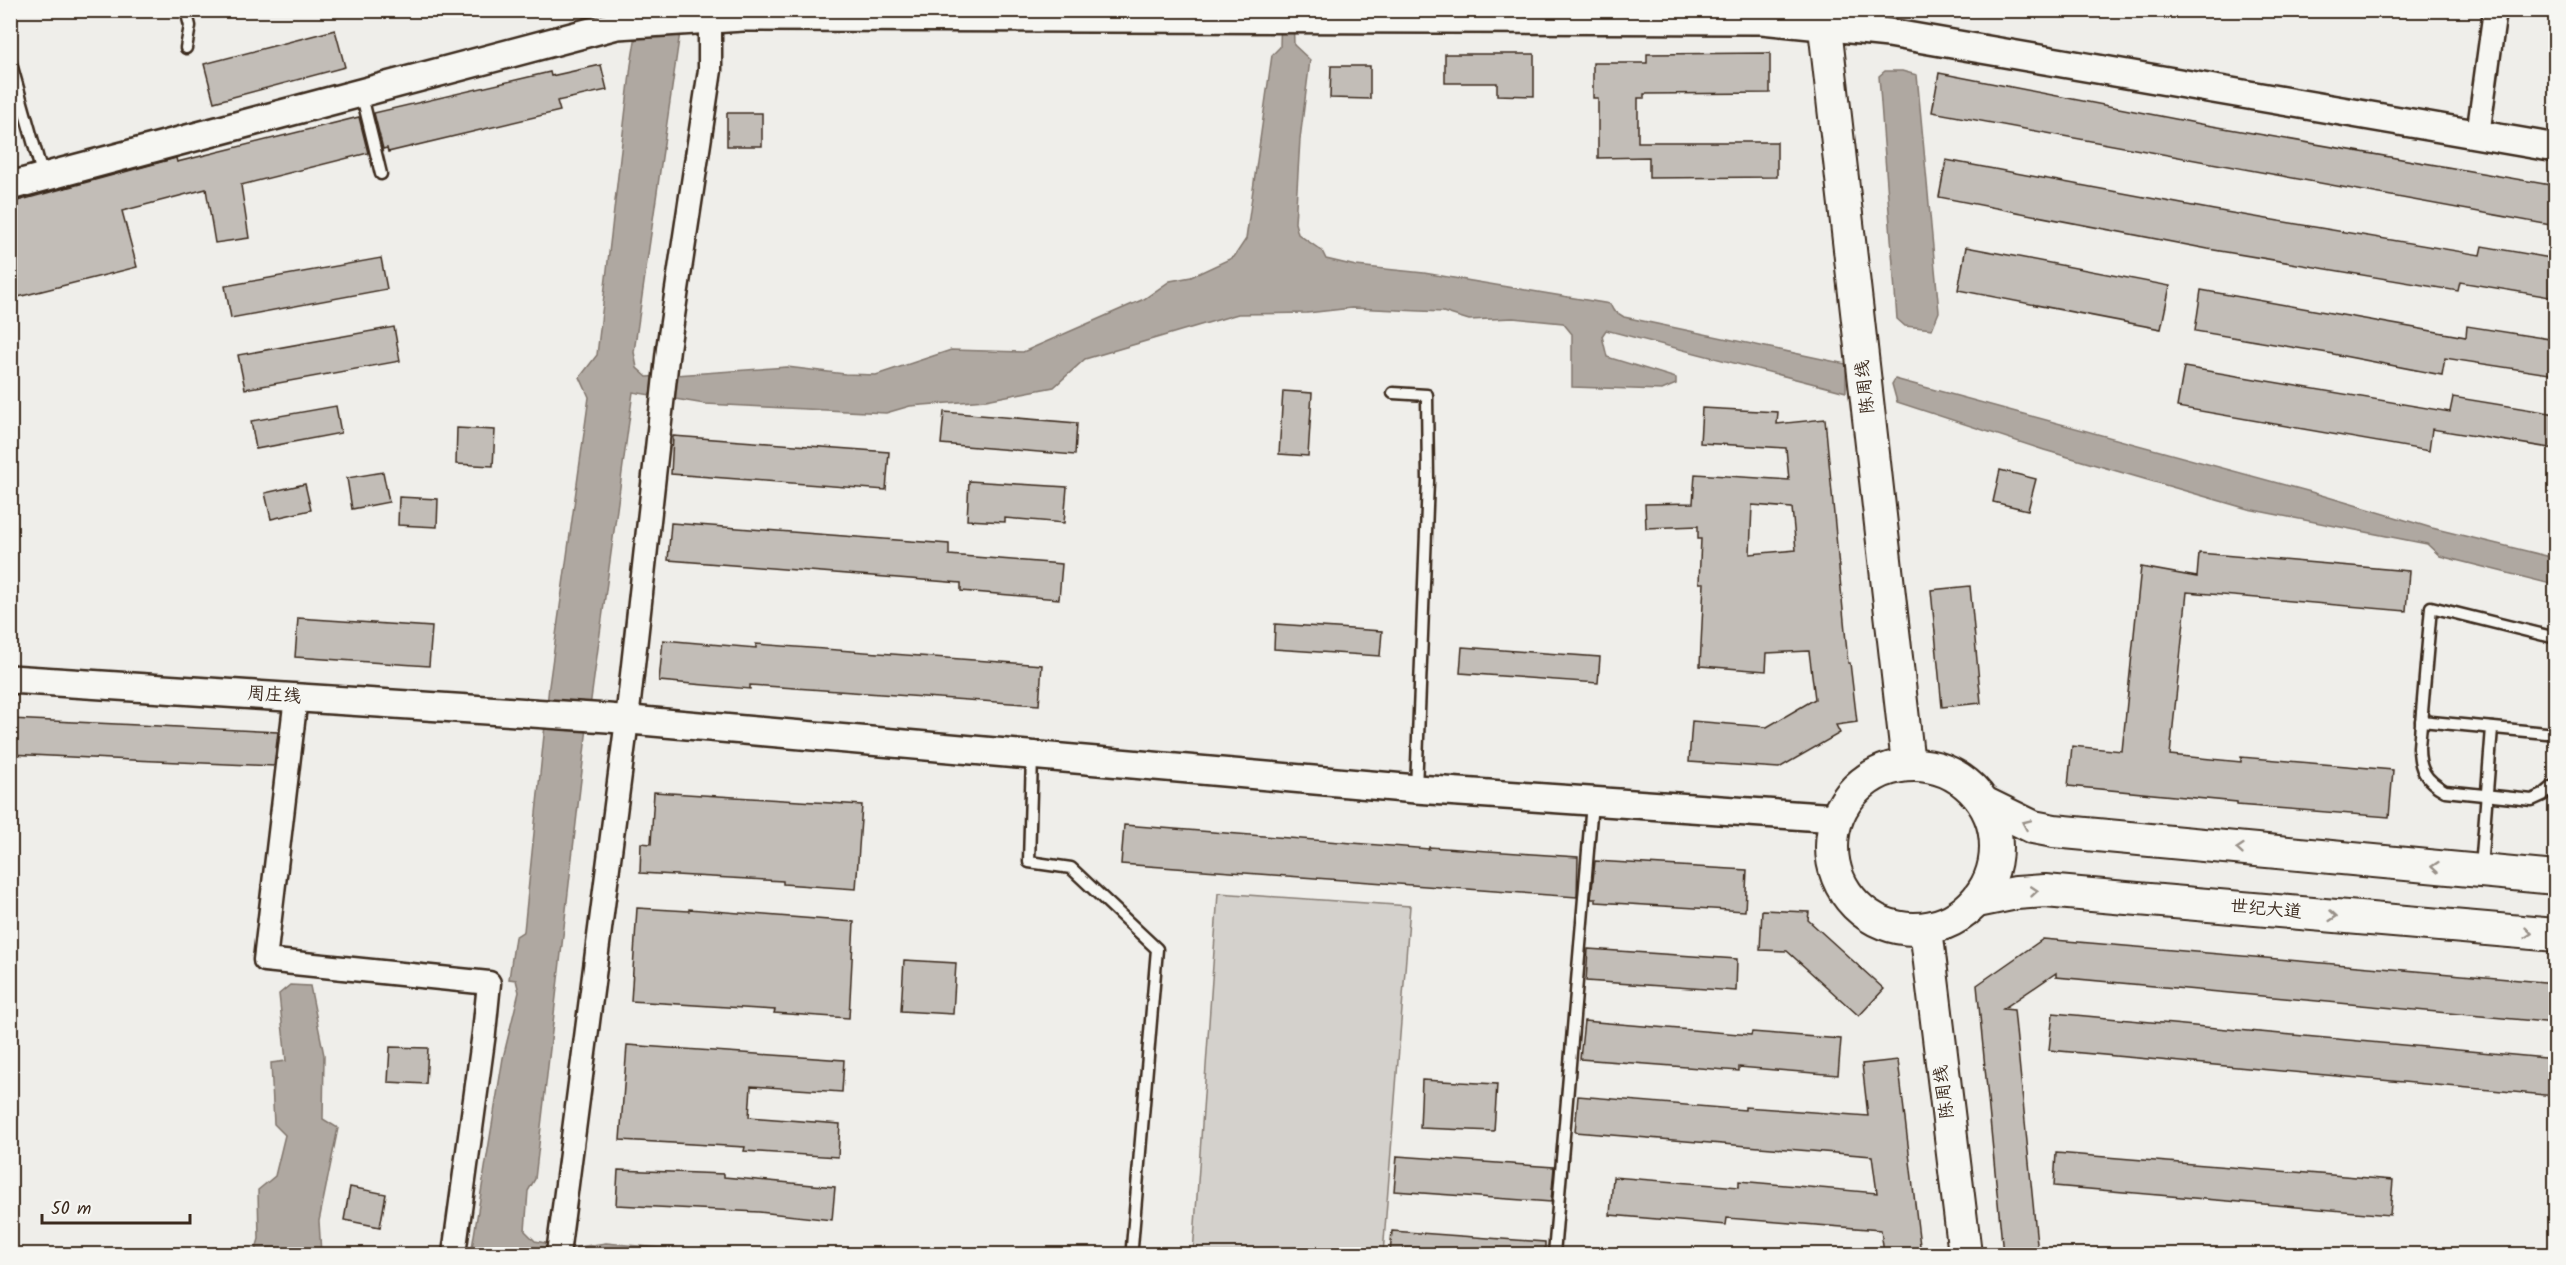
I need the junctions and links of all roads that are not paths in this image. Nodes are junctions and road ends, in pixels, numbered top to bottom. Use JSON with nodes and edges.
{"nodes":[{"id":1,"x":186,"y":10,"type":"edge"},
{"id":2,"x":2495,"y":10,"type":"edge"},
{"id":3,"x":706,"y":15,"type":"edge"},
{"id":4,"x":1824,"y":19,"type":"edge"},
{"id":5,"x":186,"y":48,"type":"dead end"},
{"id":6,"x":10,"y":60,"type":"edge"},
{"id":7,"x":361,"y":92,"type":"junction"},
{"id":8,"x":2478,"y":135,"type":"junction"},
{"id":9,"x":2556,"y":148,"type":"edge"},
{"id":10,"x":381,"y":174,"type":"dead end"},
{"id":11,"x":43,"y":177,"type":"junction"},
{"id":12,"x":10,"y":186,"type":"edge"},
{"id":13,"x":1393,"y":393,"type":"dead end"},
{"id":14,"x":2556,"y":638,"type":"edge"},
{"id":15,"x":10,"y":679,"type":"edge"},
{"id":16,"x":296,"y":698,"type":"junction"},
{"id":17,"x":618,"y":719,"type":"junction"},
{"id":18,"x":2421,"y":721,"type":"junction"},
{"id":19,"x":2492,"y":728,"type":"junction"},
{"id":20,"x":2556,"y":734,"type":"edge"},
{"id":21,"x":1032,"y":756,"type":"junction"},
{"id":22,"x":1908,"y":764,"type":"junction"},
{"id":23,"x":2556,"y":783,"type":"edge"},
{"id":24,"x":1416,"y":789,"type":"junction"},
{"id":25,"x":2486,"y":795,"type":"junction"},
{"id":26,"x":1592,"y":803,"type":"junction"},
{"id":27,"x":1986,"y":804,"type":"junction"},
{"id":28,"x":1836,"y":818,"type":"junction"},
{"id":29,"x":2480,"y":871,"type":"junction"},
{"id":30,"x":2556,"y":878,"type":"edge"},
{"id":31,"x":1977,"y":901,"type":"junction"},
{"id":32,"x":1926,"y":928,"type":"junction"},
{"id":33,"x":2556,"y":935,"type":"edge"},
{"id":34,"x":1132,"y":1248,"type":"dead end"},
{"id":35,"x":454,"y":1254,"type":"edge"},
{"id":36,"x":558,"y":1254,"type":"edge"},
{"id":37,"x":1554,"y":1254,"type":"edge"},
{"id":38,"x":1965,"y":1254,"type":"edge"}],
"edges":[{"from":1,"to":5,"type":"lane"},
{"from":2,"to":8,"type":"street"},
{"from":3,"to":4,"type":"street"},
{"from":3,"to":7,"type":"street"},
{"from":3,"to":17,"type":"street"},
{"from":4,"to":8,"type":"street"},
{"from":4,"to":22,"type":"main road","name":"陈周线"},
{"from":6,"to":11,"type":"lane"},
{"from":7,"to":10,"type":"lane"},
{"from":7,"to":11,"type":"street"},
{"from":8,"to":9,"type":"street"},
{"from":11,"to":12,"type":"street"},
{"from":13,"to":24,"type":"lane"},
{"from":14,"to":18,"type":"lane"},
{"from":15,"to":16,"type":"street","name":"周庄线"},
{"from":16,"to":17,"type":"street","name":"周庄线"},
{"from":16,"to":35,"type":"street"},
{"from":17,"to":21,"type":"street","name":"周庄线"},
{"from":17,"to":36,"type":"street"},
{"from":18,"to":19,"type":"lane"},
{"from":18,"to":25,"type":"lane"},
{"from":19,"to":20,"type":"lane"},
{"from":19,"to":25,"type":"lane"},
{"from":21,"to":24,"type":"street","name":"周庄线"},
{"from":21,"to":34,"type":"lane"},
{"from":22,"to":27,"type":"main road"},
{"from":22,"to":28,"type":"main road"},
{"from":23,"to":25,"type":"lane"},
{"from":24,"to":26,"type":"street","name":"周庄线"},
{"from":25,"to":29,"type":"lane"},
{"from":26,"to":28,"type":"street","name":"周庄线"},
{"from":26,"to":37,"type":"lane"},
{"from":29,"to":27,"type":"main road","one_way":true},
{"from":27,"to":31,"type":"main road"},
{"from":28,"to":32,"type":"main road"},
{"from":29,"to":30,"type":"main road"},
{"from":31,"to":32,"type":"main road"},
{"from":31,"to":33,"type":"main road","name":"世纪大道","one_way":true},
{"from":32,"to":38,"type":"main road","name":"陈周线"}]}
